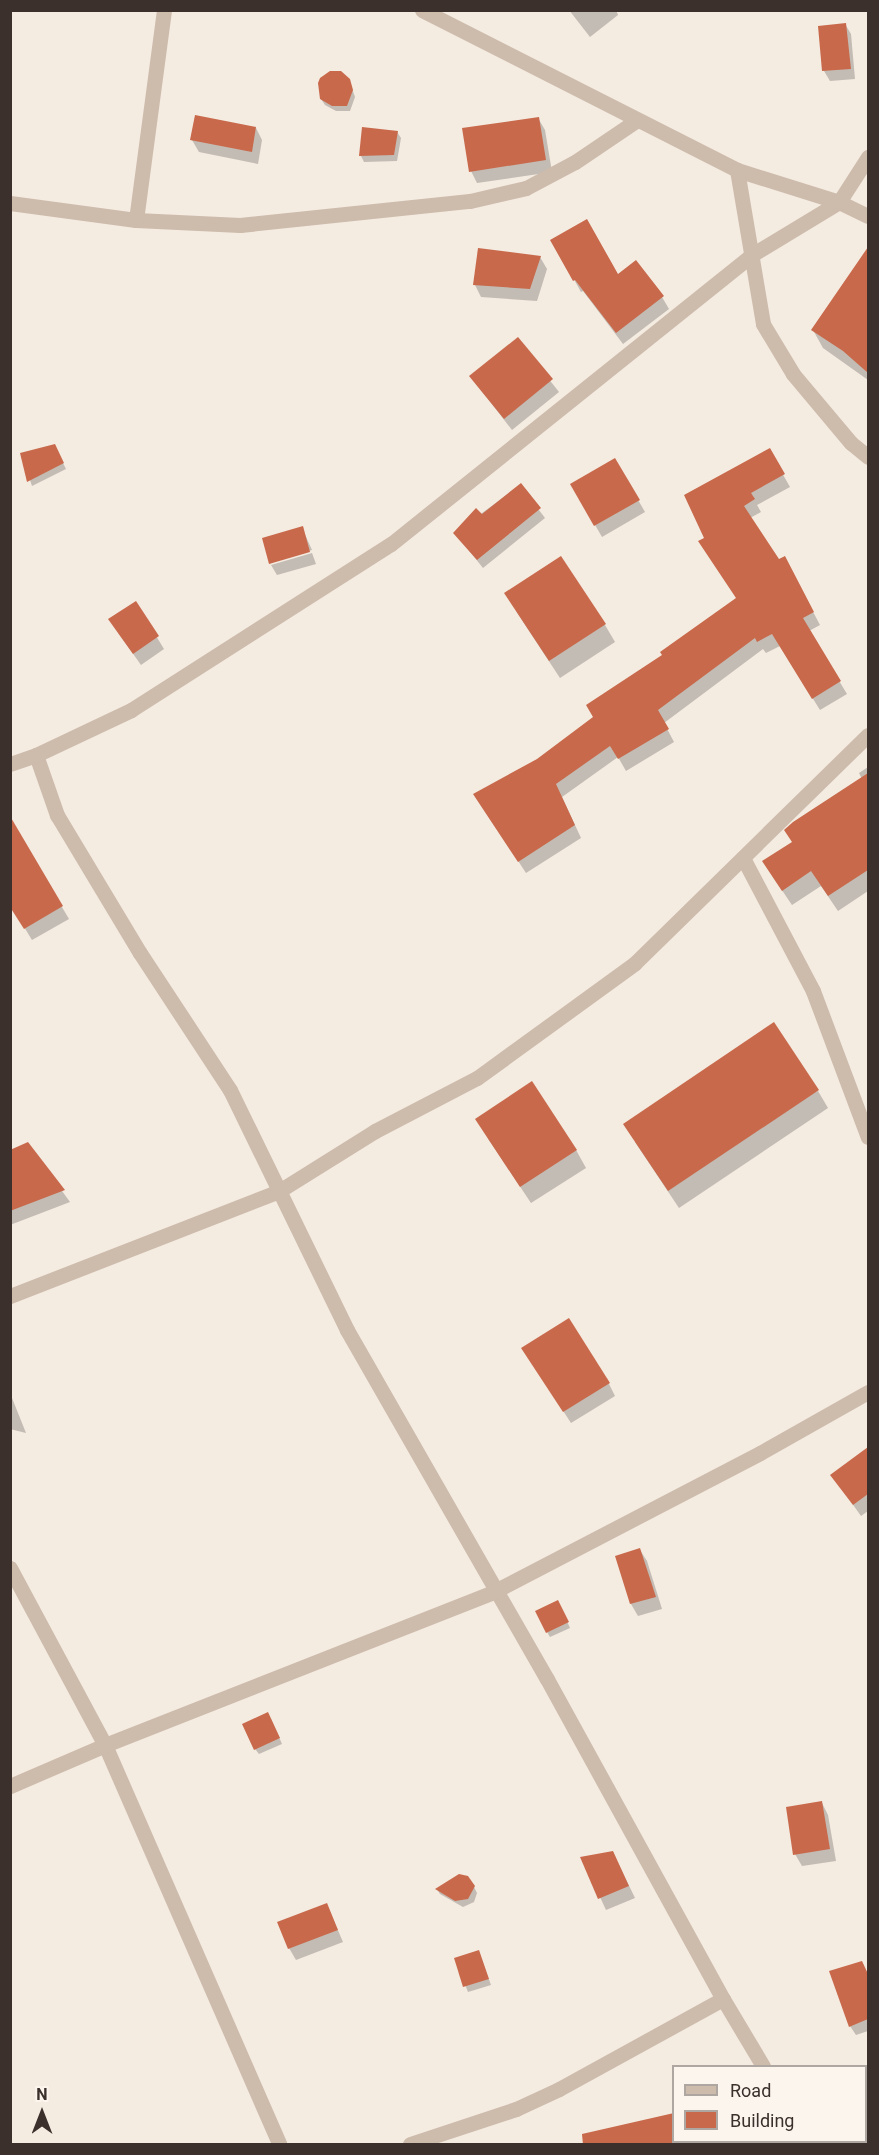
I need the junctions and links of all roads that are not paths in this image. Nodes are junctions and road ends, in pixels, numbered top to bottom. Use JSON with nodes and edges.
{"nodes":[{"id":1,"x":164,"y":10,"type":"edge"},
{"id":2,"x":422,"y":10,"type":"edge"},
{"id":3,"x":636,"y":120,"type":"junction"},
{"id":4,"x":868,"y":157,"type":"edge"},
{"id":5,"x":737,"y":170,"type":"junction"},
{"id":6,"x":839,"y":202,"type":"junction"},
{"id":7,"x":10,"y":203,"type":"edge"},
{"id":8,"x":868,"y":216,"type":"edge"},
{"id":9,"x":136,"y":220,"type":"junction"},
{"id":10,"x":750,"y":256,"type":"junction"},
{"id":11,"x":868,"y":457,"type":"edge"},
{"id":12,"x":868,"y":735,"type":"edge"},
{"id":13,"x":36,"y":755,"type":"junction"},
{"id":14,"x":10,"y":764,"type":"edge"},
{"id":15,"x":743,"y":858,"type":"junction"},
{"id":16,"x":868,"y":1137,"type":"edge"},
{"id":17,"x":279,"y":1191,"type":"junction"},
{"id":18,"x":10,"y":1296,"type":"edge"},
{"id":19,"x":868,"y":1392,"type":"edge"},
{"id":20,"x":10,"y":1568,"type":"edge"},
{"id":21,"x":495,"y":1591,"type":"junction"},
{"id":22,"x":105,"y":1746,"type":"junction"},
{"id":23,"x":10,"y":1786,"type":"edge"},
{"id":24,"x":723,"y":1999,"type":"junction"},
{"id":25,"x":763,"y":2065,"type":"edge"},
{"id":26,"x":279,"y":2145,"type":"edge"},
{"id":27,"x":410,"y":2145,"type":"edge"}],
"edges":[{"from":1,"to":9,"type":"street"},
{"from":2,"to":3,"type":"street"},
{"from":3,"to":5,"type":"street"},
{"from":3,"to":9,"type":"street"},
{"from":4,"to":6,"type":"street"},
{"from":5,"to":6,"type":"street"},
{"from":5,"to":10,"type":"street"},
{"from":6,"to":8,"type":"street"},
{"from":6,"to":10,"type":"street"},
{"from":7,"to":9,"type":"street"},
{"from":10,"to":11,"type":"street"},
{"from":10,"to":13,"type":"street"},
{"from":12,"to":15,"type":"street"},
{"from":13,"to":14,"type":"street"},
{"from":13,"to":17,"type":"street"},
{"from":15,"to":16,"type":"street"},
{"from":15,"to":17,"type":"street"},
{"from":17,"to":18,"type":"street"},
{"from":17,"to":21,"type":"street"},
{"from":19,"to":21,"type":"street"},
{"from":20,"to":22,"type":"street"},
{"from":21,"to":22,"type":"street"},
{"from":21,"to":24,"type":"street"},
{"from":22,"to":23,"type":"street"},
{"from":22,"to":26,"type":"street"},
{"from":24,"to":25,"type":"street"},
{"from":24,"to":27,"type":"street"}]}
